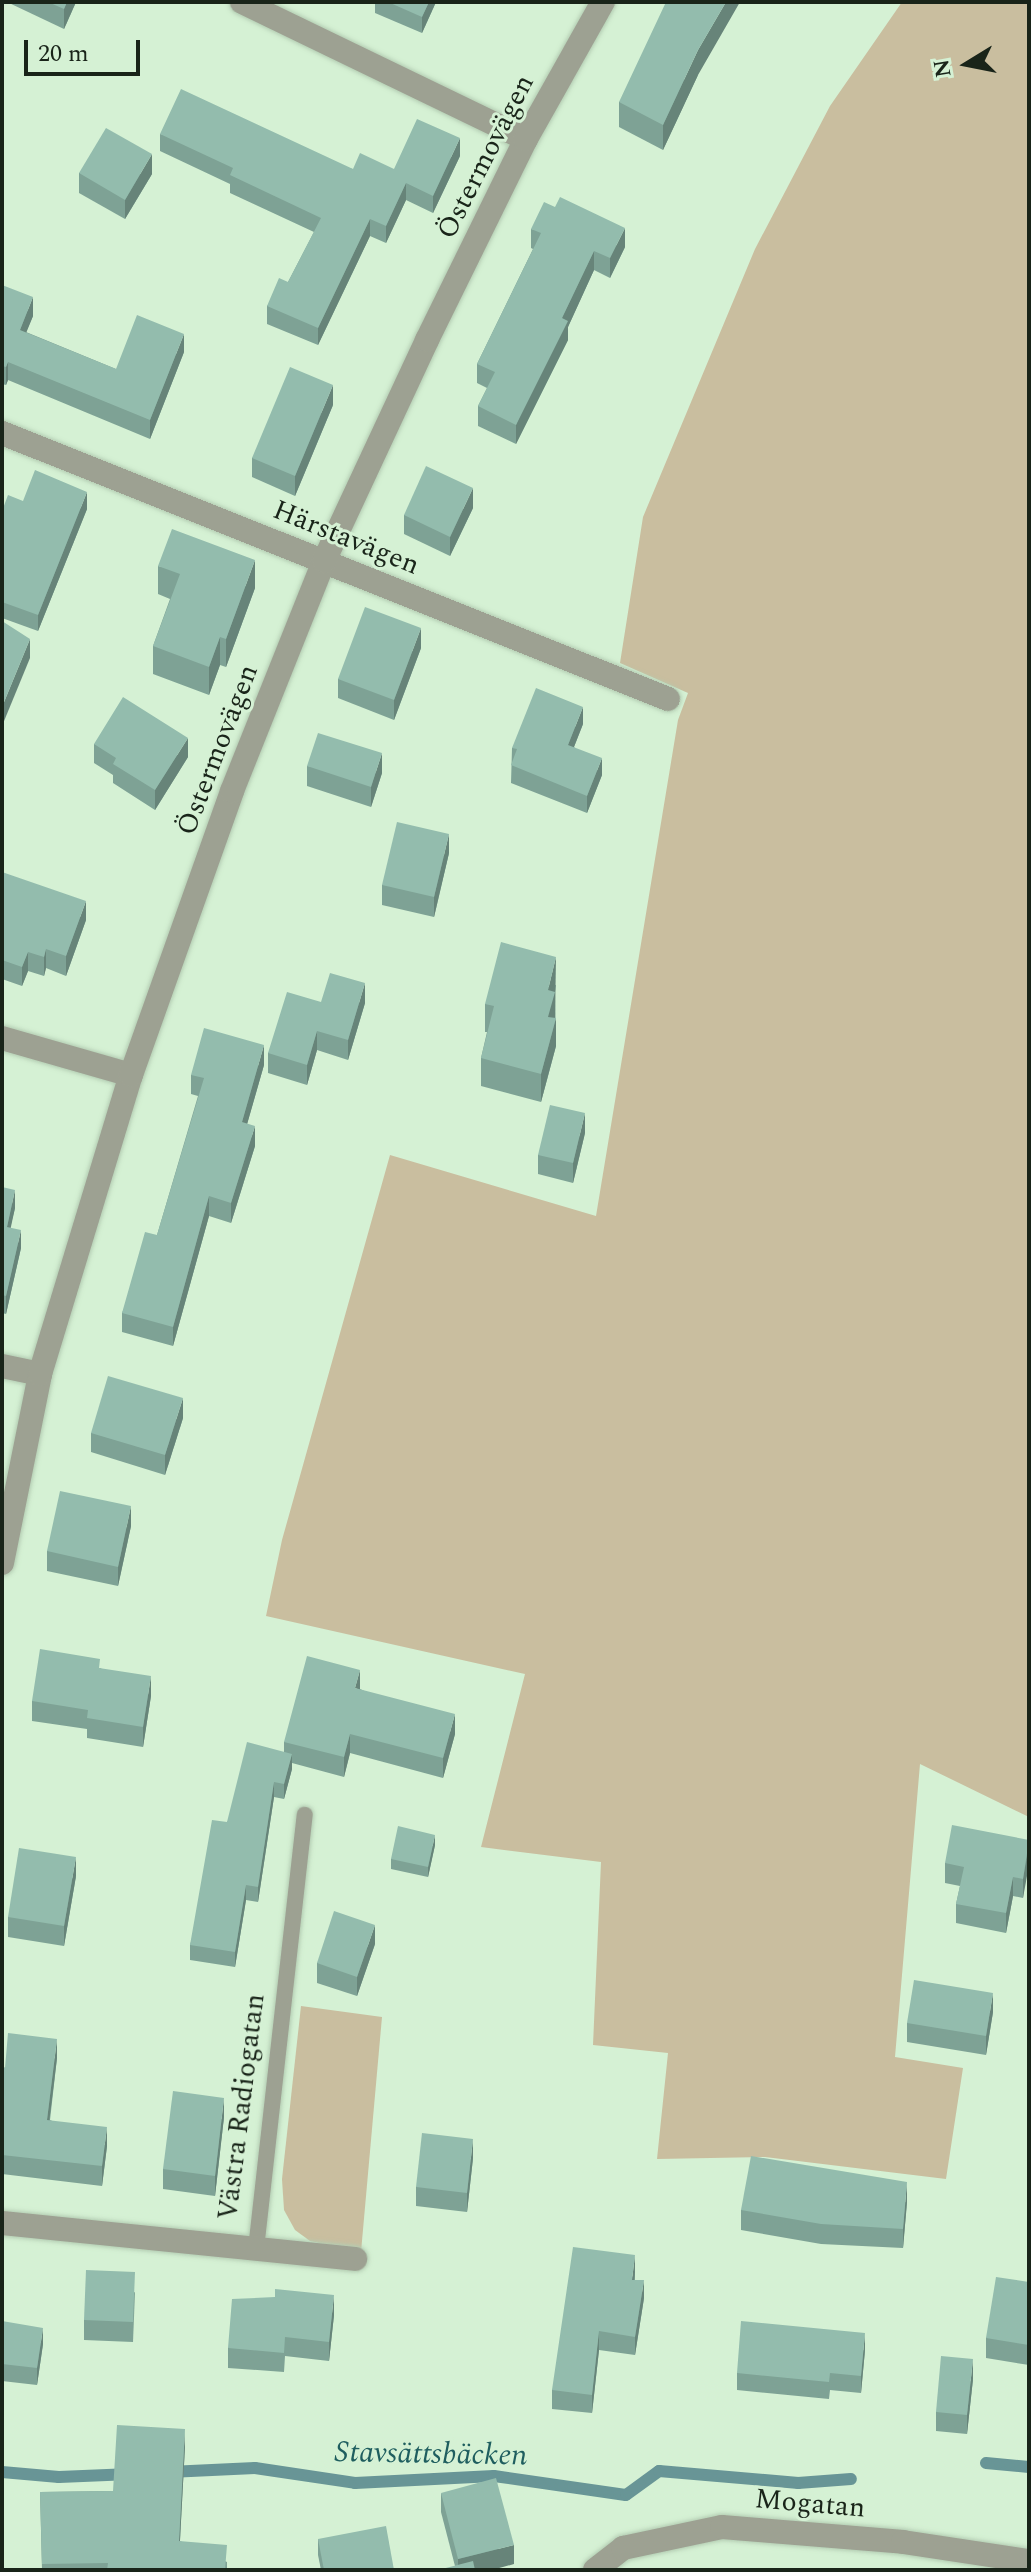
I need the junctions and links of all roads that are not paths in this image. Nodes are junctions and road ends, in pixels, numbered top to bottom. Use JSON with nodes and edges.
{"nodes":[{"id":1,"x":242,"y":2,"type":"edge"},
{"id":2,"x":603,"y":2,"type":"edge"},
{"id":3,"x":526,"y":139,"type":"junction"},
{"id":4,"x":3,"y":435,"type":"edge"},
{"id":5,"x":324,"y":561,"type":"junction"},
{"id":6,"x":668,"y":699,"type":"dead end"},
{"id":7,"x":2,"y":1038,"type":"edge"},
{"id":8,"x":131,"y":1075,"type":"junction"},
{"id":9,"x":2,"y":1366,"type":"edge"},
{"id":10,"x":40,"y":1374,"type":"junction"},
{"id":11,"x":2,"y":1563,"type":"edge"},
{"id":12,"x":305,"y":1815,"type":"dead end"},
{"id":13,"x":2,"y":2223,"type":"edge"},
{"id":14,"x":256,"y":2249,"type":"junction"},
{"id":15,"x":355,"y":2259,"type":"dead end"},
{"id":16,"x":1029,"y":2561,"type":"edge"},
{"id":17,"x":595,"y":2570,"type":"edge"}],
"edges":[{"from":1,"to":3,"type":"street"},
{"from":2,"to":3,"type":"street","name":"Östermovägen"},
{"from":3,"to":5,"type":"street","name":"Östermovägen"},
{"from":4,"to":5,"type":"street","name":"Härstavägen"},
{"from":5,"to":6,"type":"street","name":"Härstavägen"},
{"from":5,"to":8,"type":"street","name":"Östermovägen"},
{"from":7,"to":8,"type":"street"},
{"from":8,"to":10,"type":"street","name":"Östermovägen"},
{"from":9,"to":10,"type":"street"},
{"from":10,"to":11,"type":"street","name":"Östermovägen"},
{"from":12,"to":14,"type":"lane","name":"Västra Radiogatan"},
{"from":13,"to":14,"type":"street","name":"Västra Radiogatan"},
{"from":14,"to":15,"type":"street"},
{"from":16,"to":17,"type":"street","name":"Mogatan"}]}
